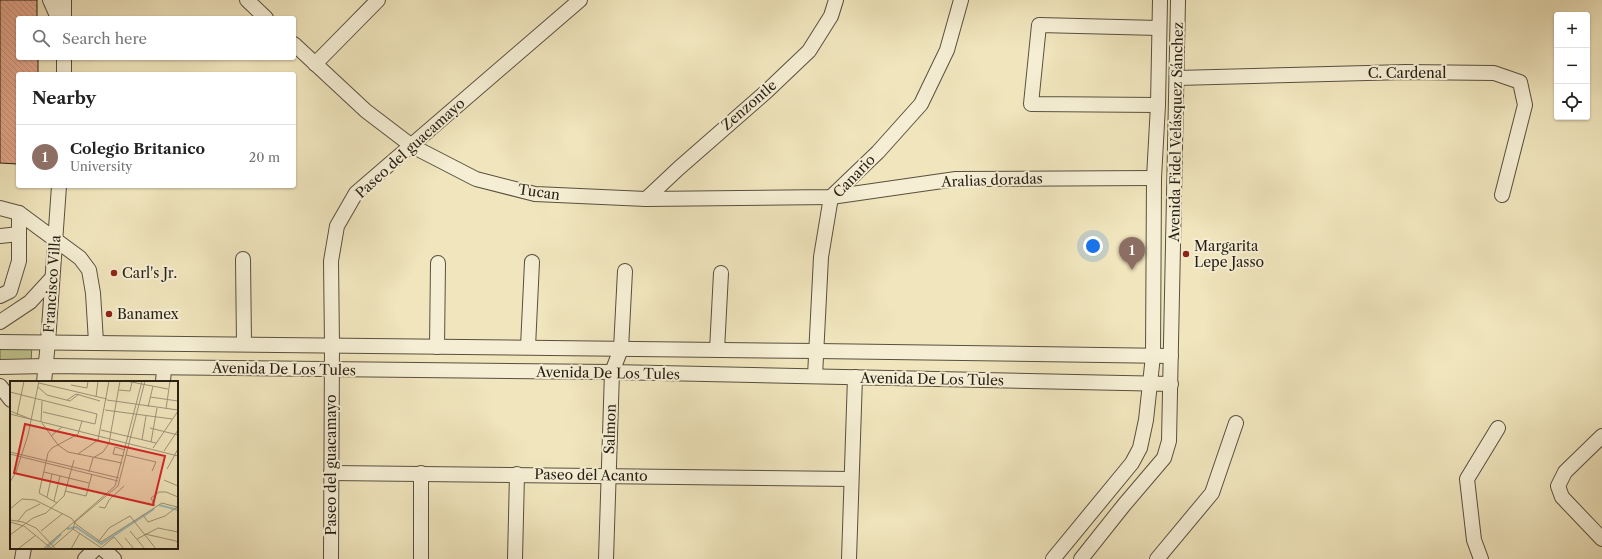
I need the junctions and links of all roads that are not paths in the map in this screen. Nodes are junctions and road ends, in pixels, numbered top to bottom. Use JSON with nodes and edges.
{"nodes":[{"id":1,"x":50,"y":0,"type":"edge"},
{"id":2,"x":64,"y":0,"type":"edge"},
{"id":3,"x":247,"y":0,"type":"edge"},
{"id":4,"x":378,"y":0,"type":"edge"},
{"id":5,"x":580,"y":0,"type":"edge"},
{"id":6,"x":836,"y":0,"type":"edge"},
{"id":7,"x":961,"y":0,"type":"edge"},
{"id":8,"x":1160,"y":0,"type":"edge"},
{"id":9,"x":1178,"y":0,"type":"edge"},
{"id":10,"x":57,"y":16,"type":"edge"},
{"id":11,"x":64,"y":16,"type":"edge"},
{"id":12,"x":264,"y":16,"type":"edge"},
{"id":13,"x":1159,"y":28,"type":"junction"},
{"id":14,"x":296,"y":46,"type":"edge"},
{"id":15,"x":64,"y":60,"type":"edge"},
{"id":16,"x":315,"y":64,"type":"junction"},
{"id":17,"x":64,"y":72,"type":"edge"},
{"id":18,"x":1177,"y":78,"type":"junction"},
{"id":19,"x":1158,"y":105,"type":"junction"},
{"id":20,"x":412,"y":146,"type":"junction"},
{"id":21,"x":1154,"y":178,"type":"junction"},
{"id":22,"x":59,"y":188,"type":"edge"},
{"id":23,"x":1502,"y":195,"type":"dead end"},
{"id":24,"x":832,"y":197,"type":"junction"},
{"id":25,"x":646,"y":199,"type":"junction"},
{"id":26,"x":0,"y":208,"type":"edge"},
{"id":27,"x":19,"y":214,"type":"junction"},
{"id":28,"x":19,"y":234,"type":"junction"},
{"id":29,"x":0,"y":236,"type":"edge"},
{"id":30,"x":55,"y":239,"type":"junction"},
{"id":31,"x":243,"y":259,"type":"dead end"},
{"id":32,"x":532,"y":262,"type":"dead end"},
{"id":33,"x":438,"y":263,"type":"dead end"},
{"id":34,"x":625,"y":271,"type":"dead end"},
{"id":35,"x":721,"y":273,"type":"dead end"},
{"id":36,"x":52,"y":278,"type":"junction"},
{"id":37,"x":0,"y":296,"type":"edge"},
{"id":38,"x":0,"y":322,"type":"edge"},
{"id":39,"x":0,"y":342,"type":"edge"},
{"id":40,"x":48,"y":342,"type":"junction"},
{"id":41,"x":96,"y":342,"type":"junction"},
{"id":42,"x":244,"y":344,"type":"junction"},
{"id":43,"x":332,"y":345,"type":"junction"},
{"id":44,"x":437,"y":347,"type":"junction"},
{"id":45,"x":528,"y":347,"type":"junction"},
{"id":46,"x":621,"y":349,"type":"junction"},
{"id":47,"x":717,"y":350,"type":"junction"},
{"id":48,"x":816,"y":350,"type":"junction"},
{"id":49,"x":1153,"y":356,"type":"junction"},
{"id":50,"x":1171,"y":356,"type":"junction"},
{"id":51,"x":46,"y":366,"type":"junction"},
{"id":52,"x":0,"y":367,"type":"edge"},
{"id":53,"x":164,"y":368,"type":"junction"},
{"id":54,"x":332,"y":369,"type":"junction"},
{"id":55,"x":612,"y":372,"type":"junction"},
{"id":56,"x":815,"y":376,"type":"junction"},
{"id":57,"x":855,"y":377,"type":"junction"},
{"id":58,"x":44,"y":381,"type":"edge"},
{"id":59,"x":164,"y":381,"type":"edge"},
{"id":60,"x":1151,"y":384,"type":"junction"},
{"id":61,"x":1170,"y":384,"type":"junction"},
{"id":62,"x":0,"y":386,"type":"edge"},
{"id":63,"x":10,"y":399,"type":"edge"},
{"id":64,"x":1236,"y":423,"type":"dead end"},
{"id":65,"x":1498,"y":428,"type":"dead end"},
{"id":66,"x":1602,"y":436,"type":"edge"},
{"id":67,"x":331,"y":473,"type":"junction"},
{"id":68,"x":421,"y":473,"type":"junction"},
{"id":69,"x":517,"y":474,"type":"junction"},
{"id":70,"x":609,"y":475,"type":"junction"},
{"id":71,"x":851,"y":479,"type":"junction"},
{"id":72,"x":1602,"y":539,"type":"edge"},
{"id":73,"x":24,"y":549,"type":"edge"},
{"id":74,"x":95,"y":549,"type":"edge"},
{"id":75,"x":103,"y":549,"type":"edge"},
{"id":76,"x":22,"y":559,"type":"edge"},
{"id":77,"x":85,"y":559,"type":"edge"},
{"id":78,"x":114,"y":559,"type":"edge"},
{"id":79,"x":331,"y":559,"type":"edge"},
{"id":80,"x":421,"y":559,"type":"edge"},
{"id":81,"x":515,"y":559,"type":"edge"},
{"id":82,"x":606,"y":559,"type":"edge"},
{"id":83,"x":848,"y":559,"type":"edge"},
{"id":84,"x":1053,"y":559,"type":"edge"},
{"id":85,"x":1081,"y":559,"type":"edge"},
{"id":86,"x":1157,"y":559,"type":"edge"},
{"id":87,"x":1481,"y":559,"type":"edge"}],
"edges":[{"from":1,"to":10,"type":"street"},
{"from":2,"to":11,"type":"street"},
{"from":3,"to":12,"type":"street"},
{"from":4,"to":16,"type":"street"},
{"from":5,"to":20,"type":"street","name":"Paseo del guacamayo"},
{"from":6,"to":25,"type":"street","name":"Zenzontle"},
{"from":7,"to":24,"type":"street","name":"Canario"},
{"from":8,"to":13,"type":"street","name":"Avenida Fidel Velásquez Sánchez"},
{"from":9,"to":18,"type":"street","name":"Avenida Fidel Velásquez Sánchez"},
{"from":13,"to":19,"type":"street","name":"Avenida Fidel Velásquez Sánchez"},
{"from":13,"to":19,"type":"street"},
{"from":14,"to":16,"type":"street","name":"Tucan"},
{"from":15,"to":17,"type":"street"},
{"from":16,"to":20,"type":"street","name":"Tucan"},
{"from":18,"to":23,"type":"street","name":"C. Cardenal"},
{"from":18,"to":50,"type":"street","name":"Avenida Fidel Velásquez Sánchez"},
{"from":19,"to":21,"type":"street","name":"Avenida Fidel Velásquez Sánchez"},
{"from":20,"to":25,"type":"street","name":"Tucan"},
{"from":20,"to":43,"type":"street","name":"Paseo del guacamayo"},
{"from":21,"to":24,"type":"street","name":"Aralias doradas"},
{"from":21,"to":49,"type":"street","name":"Avenida Fidel Velásquez Sánchez"},
{"from":22,"to":30,"type":"street","name":"Francisco Villa"},
{"from":24,"to":25,"type":"street","name":"Tucan"},
{"from":24,"to":48,"type":"street","name":"Canario"},
{"from":26,"to":27,"type":"street"},
{"from":27,"to":28,"type":"street"},
{"from":27,"to":30,"type":"street"},
{"from":28,"to":29,"type":"street"},
{"from":28,"to":37,"type":"street"},
{"from":30,"to":36,"type":"street","name":"Francisco Villa"},
{"from":30,"to":41,"type":"street"},
{"from":31,"to":42,"type":"street"},
{"from":32,"to":45,"type":"street"},
{"from":33,"to":44,"type":"street"},
{"from":34,"to":46,"type":"street","name":"Salmon"},
{"from":35,"to":47,"type":"street"},
{"from":36,"to":38,"type":"street"},
{"from":36,"to":40,"type":"street","name":"Francisco Villa"},
{"from":39,"to":40,"type":"street","name":"Avenida De Los Tules"},
{"from":40,"to":41,"type":"street","name":"Avenida De Los Tules"},
{"from":40,"to":51,"type":"street","name":"Francisco Villa"},
{"from":41,"to":42,"type":"street","name":"Avenida De Los Tules"},
{"from":42,"to":43,"type":"street","name":"Avenida De Los Tules"},
{"from":43,"to":44,"type":"street","name":"Avenida De Los Tules"},
{"from":43,"to":54,"type":"street","name":"Paseo del guacamayo"},
{"from":44,"to":45,"type":"street","name":"Avenida De Los Tules"},
{"from":45,"to":46,"type":"street","name":"Avenida De Los Tules"},
{"from":46,"to":47,"type":"street","name":"Avenida De Los Tules"},
{"from":46,"to":55,"type":"street","name":"Salmon"},
{"from":47,"to":48,"type":"street","name":"Avenida De Los Tules"},
{"from":48,"to":49,"type":"street","name":"Avenida De Los Tules"},
{"from":48,"to":56,"type":"street","name":"Canario"},
{"from":49,"to":50,"type":"street","name":"Avenida De Los Tules"},
{"from":49,"to":60,"type":"street","name":"Avenida Fidel Velásquez Sánchez"},
{"from":50,"to":61,"type":"street","name":"Avenida Fidel Velásquez Sánchez"},
{"from":51,"to":52,"type":"street","name":"Avenida De Los Tules"},
{"from":51,"to":53,"type":"street","name":"Avenida De Los Tules"},
{"from":51,"to":58,"type":"street","name":"Francisco Villa"},
{"from":53,"to":54,"type":"street","name":"Avenida De Los Tules"},
{"from":53,"to":59,"type":"street"},
{"from":54,"to":55,"type":"street","name":"Avenida De Los Tules"},
{"from":54,"to":67,"type":"street","name":"Paseo del guacamayo"},
{"from":55,"to":56,"type":"street","name":"Avenida De Los Tules"},
{"from":55,"to":70,"type":"street","name":"Salmon"},
{"from":56,"to":57,"type":"street","name":"Avenida De Los Tules"},
{"from":57,"to":60,"type":"street","name":"Avenida De Los Tules"},
{"from":57,"to":71,"type":"street"},
{"from":60,"to":61,"type":"street","name":"Avenida De Los Tules"},
{"from":60,"to":84,"type":"street","name":"Avenida Fidel Velásquez Sánchez"},
{"from":61,"to":85,"type":"street","name":"Avenida Fidel Velásquez Sánchez"},
{"from":62,"to":63,"type":"street"},
{"from":64,"to":86,"type":"street"},
{"from":65,"to":87,"type":"street"},
{"from":66,"to":72,"type":"street"},
{"from":67,"to":68,"type":"street","name":"Paseo del Acanto"},
{"from":67,"to":79,"type":"street","name":"Paseo del guacamayo"},
{"from":68,"to":69,"type":"street","name":"Paseo del Acanto"},
{"from":68,"to":80,"type":"street"},
{"from":69,"to":70,"type":"street","name":"Paseo del Acanto"},
{"from":69,"to":81,"type":"street"},
{"from":70,"to":71,"type":"street","name":"Paseo del Acanto"},
{"from":70,"to":82,"type":"street","name":"Salmon"},
{"from":71,"to":83,"type":"street"},
{"from":73,"to":76,"type":"street"},
{"from":74,"to":77,"type":"street"},
{"from":75,"to":78,"type":"street"}]}
